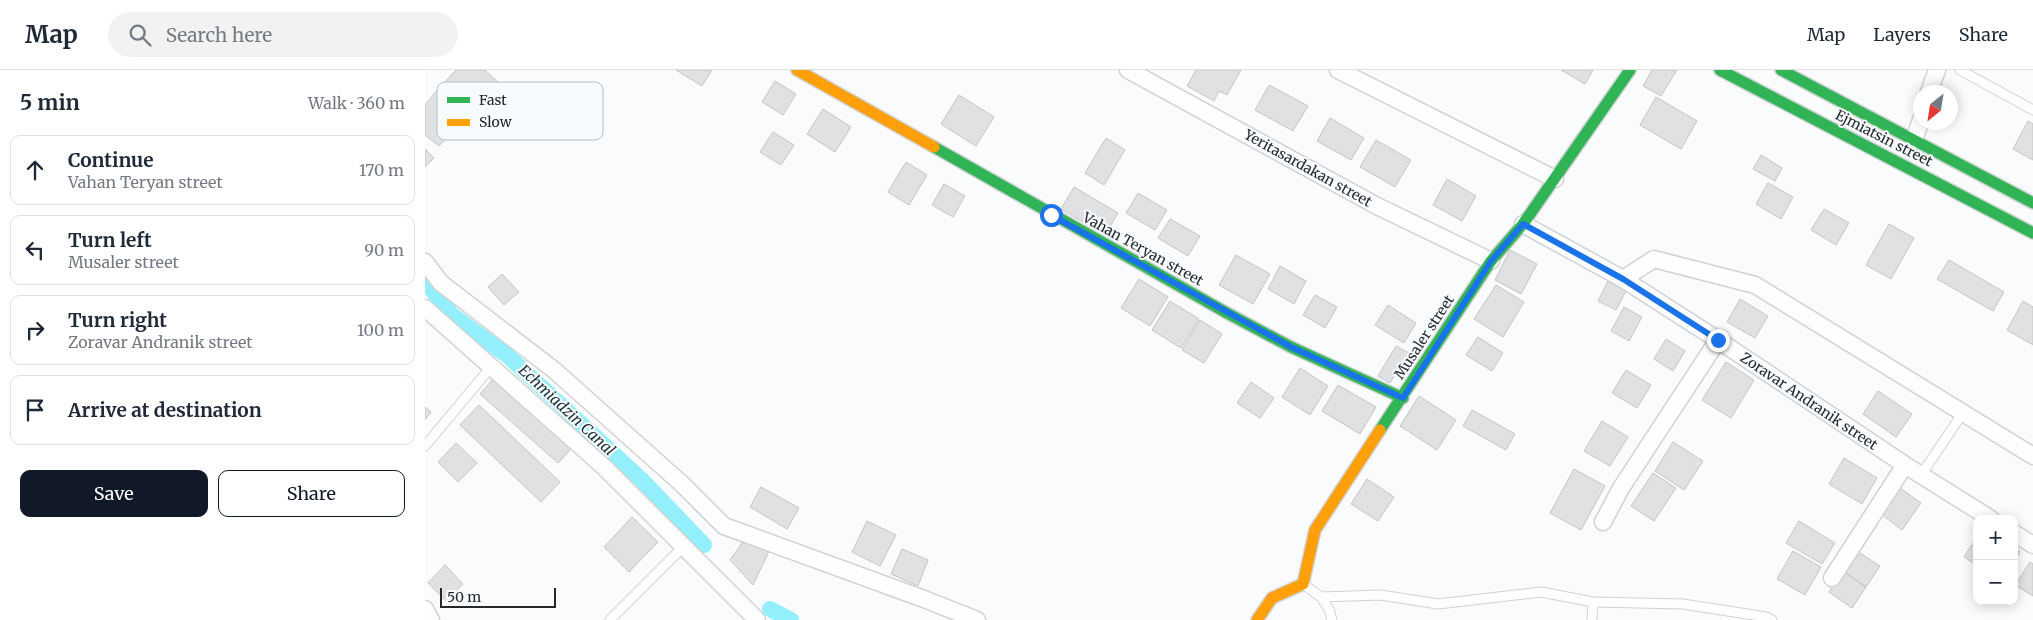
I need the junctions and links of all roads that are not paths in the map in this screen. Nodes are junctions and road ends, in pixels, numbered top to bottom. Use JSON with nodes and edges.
{"nodes":[{"id":1,"x":797,"y":70,"type":"edge"},
{"id":2,"x":1128,"y":70,"type":"edge"},
{"id":3,"x":1338,"y":70,"type":"edge"},
{"id":4,"x":1630,"y":70,"type":"edge"},
{"id":5,"x":1720,"y":70,"type":"edge"},
{"id":6,"x":1781,"y":70,"type":"edge"},
{"id":7,"x":1937,"y":70,"type":"edge"},
{"id":8,"x":1960,"y":70,"type":"edge"},
{"id":9,"x":1932,"y":85,"type":"edge"},
{"id":10,"x":2033,"y":110,"type":"edge"},
{"id":11,"x":1918,"y":130,"type":"edge"},
{"id":12,"x":1914,"y":140,"type":"junction"},
{"id":13,"x":1555,"y":179,"type":"junction"},
{"id":14,"x":1974,"y":186,"type":"junction"},
{"id":15,"x":2033,"y":202,"type":"edge"},
{"id":16,"x":1523,"y":224,"type":"junction"},
{"id":17,"x":2033,"y":233,"type":"edge"},
{"id":18,"x":1491,"y":261,"type":"junction"},
{"id":19,"x":425,"y":262,"type":"edge"},
{"id":20,"x":1623,"y":279,"type":"junction"},
{"id":21,"x":425,"y":308,"type":"edge"},
{"id":22,"x":1718,"y":340,"type":"junction"},
{"id":23,"x":491,"y":367,"type":"junction"},
{"id":24,"x":1403,"y":398,"type":"junction"},
{"id":25,"x":1962,"y":414,"type":"junction"},
{"id":26,"x":425,"y":446,"type":"edge"},
{"id":27,"x":2033,"y":456,"type":"edge"},
{"id":28,"x":1905,"y":465,"type":"junction"},
{"id":29,"x":1921,"y":475,"type":"junction"},
{"id":30,"x":1985,"y":515,"type":"edge"},
{"id":31,"x":1603,"y":522,"type":"dead end"},
{"id":32,"x":2018,"y":536,"type":"edge"},
{"id":33,"x":2033,"y":545,"type":"edge"},
{"id":34,"x":683,"y":547,"type":"junction"},
{"id":35,"x":1832,"y":578,"type":"dead end"},
{"id":36,"x":1303,"y":584,"type":"junction"},
{"id":37,"x":1321,"y":597,"type":"junction"},
{"id":38,"x":1593,"y":602,"type":"junction"},
{"id":39,"x":425,"y":609,"type":"edge"},
{"id":40,"x":431,"y":620,"type":"edge"},
{"id":41,"x":610,"y":620,"type":"edge"},
{"id":42,"x":757,"y":620,"type":"edge"},
{"id":43,"x":977,"y":620,"type":"edge"},
{"id":44,"x":1257,"y":620,"type":"edge"},
{"id":45,"x":1332,"y":620,"type":"edge"},
{"id":46,"x":1592,"y":620,"type":"edge"},
{"id":47,"x":1772,"y":620,"type":"edge"}],
"edges":[{"from":1,"to":24,"type":"main road","name":"Vahan Teryan street"},
{"from":2,"to":18,"type":"street","name":"Yeritasardakan street"},
{"from":3,"to":13,"type":"street"},
{"from":4,"to":13,"type":"main road","name":"Musaler street"},
{"from":5,"to":14,"type":"main road","name":"Ejmiatsin street"},
{"from":6,"to":12,"type":"main road","name":"Ejmiatsin street"},
{"from":7,"to":9,"type":"street"},
{"from":8,"to":10,"type":"lane"},
{"from":11,"to":12,"type":"street"},
{"from":12,"to":14,"type":"main road","name":"Ejmiatsin street"},
{"from":13,"to":16,"type":"main road","name":"Musaler street"},
{"from":14,"to":15,"type":"main road","name":"Ejmiatsin street"},
{"from":14,"to":17,"type":"main road","name":"Ejmiatsin street"},
{"from":16,"to":18,"type":"main road","name":"Musaler street"},
{"from":16,"to":20,"type":"street","name":"Zoravar Andranik street"},
{"from":18,"to":24,"type":"main road","name":"Musaler street"},
{"from":19,"to":43,"type":"street"},
{"from":20,"to":22,"type":"street","name":"Zoravar Andranik street"},
{"from":20,"to":25,"type":"street"},
{"from":21,"to":23,"type":"street"},
{"from":22,"to":28,"type":"street","name":"Zoravar Andranik street"},
{"from":22,"to":31,"type":"street"},
{"from":23,"to":26,"type":"lane"},
{"from":23,"to":34,"type":"street"},
{"from":24,"to":36,"type":"main road","name":"Musaler street"},
{"from":25,"to":27,"type":"street"},
{"from":25,"to":29,"type":"lane"},
{"from":28,"to":29,"type":"street","name":"Zoravar Andranik street"},
{"from":28,"to":35,"type":"street"},
{"from":29,"to":30,"type":"street","name":"Zoravar Andranik street"},
{"from":32,"to":33,"type":"street"},
{"from":34,"to":41,"type":"lane"},
{"from":34,"to":42,"type":"street"},
{"from":36,"to":37,"type":"lane"},
{"from":36,"to":44,"type":"main road"},
{"from":37,"to":38,"type":"lane"},
{"from":37,"to":45,"type":"lane"},
{"from":38,"to":46,"type":"lane"},
{"from":38,"to":47,"type":"lane"},
{"from":39,"to":40,"type":"street"}]}
